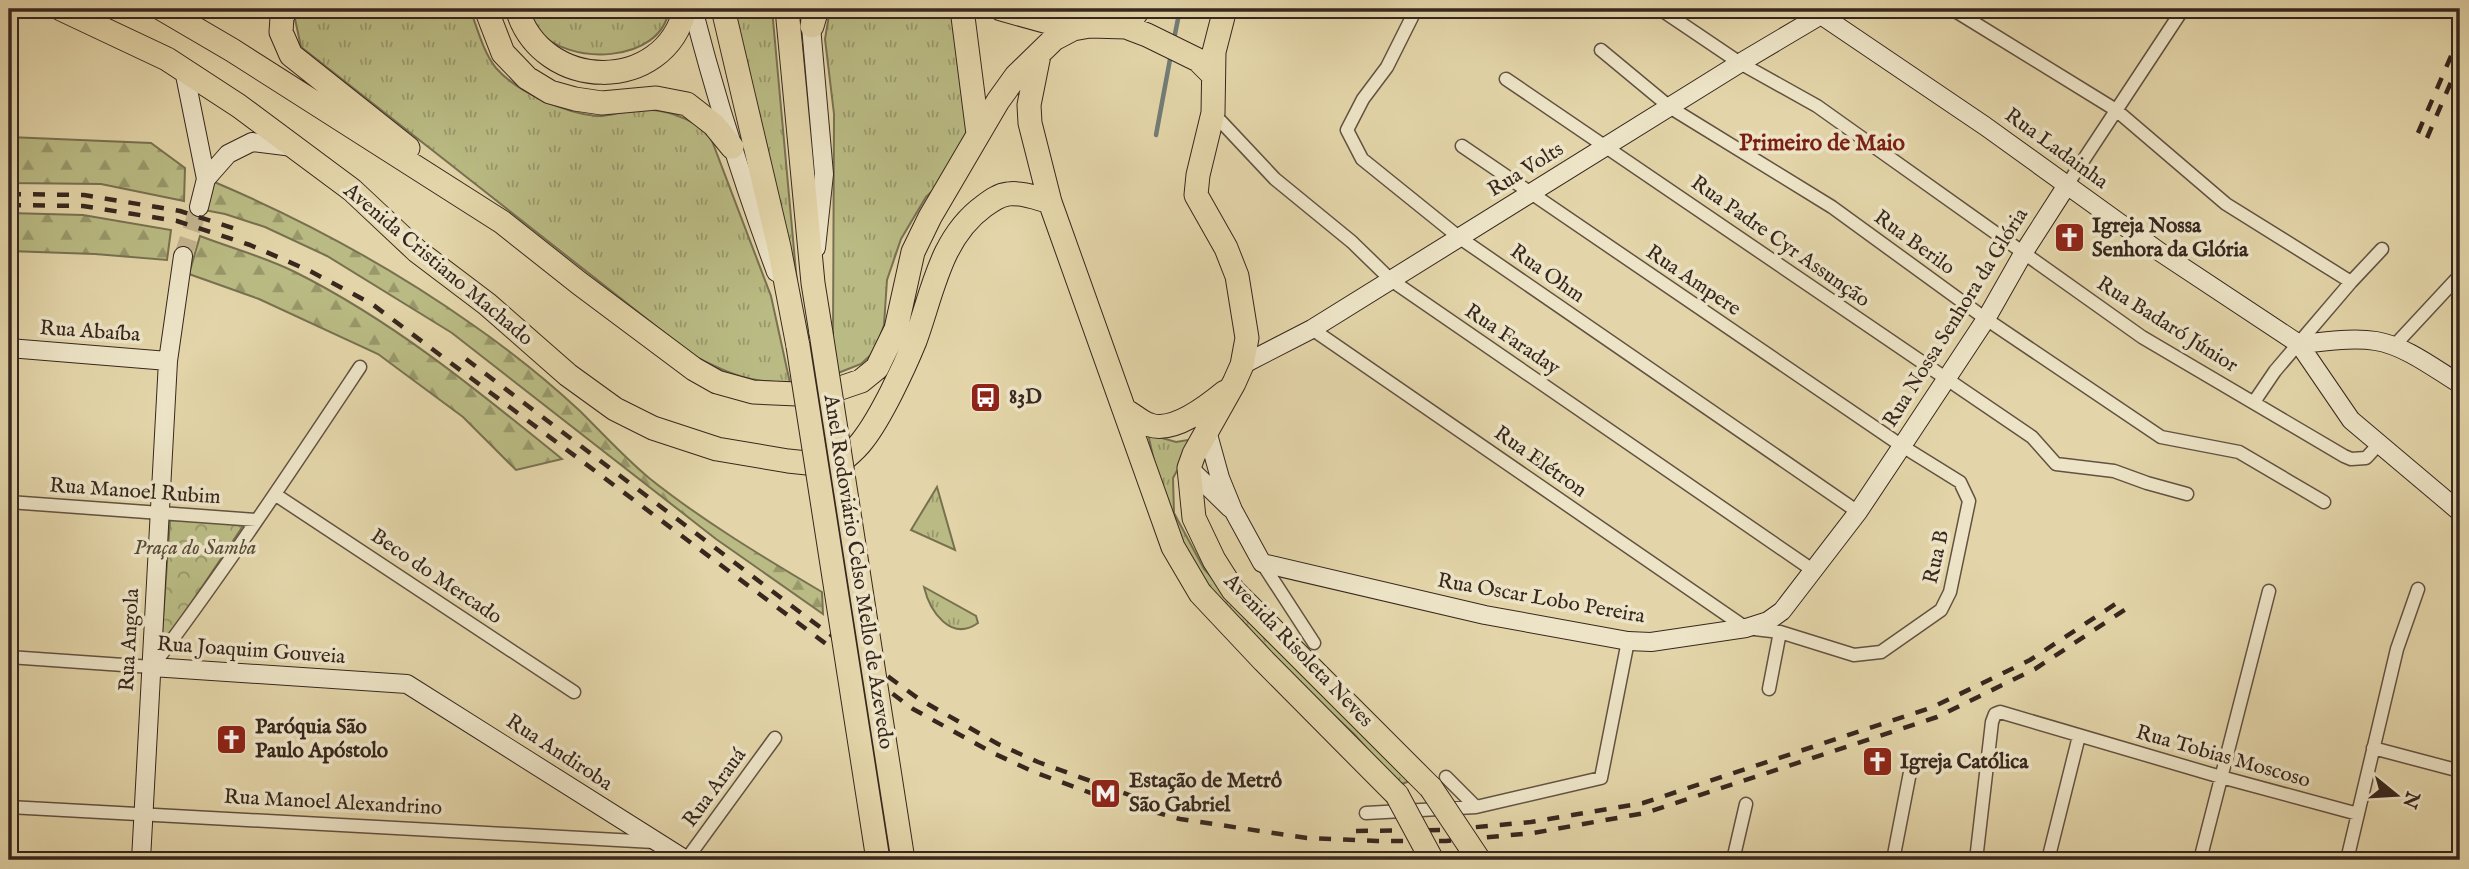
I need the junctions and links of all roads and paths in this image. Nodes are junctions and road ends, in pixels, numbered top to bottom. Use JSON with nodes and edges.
{"nodes":[{"id":1,"x":61,"y":9,"type":"edge"},
{"id":2,"x":162,"y":9,"type":"edge"},
{"id":3,"x":287,"y":9,"type":"edge"},
{"id":4,"x":485,"y":9,"type":"edge"},
{"id":5,"x":517,"y":9,"type":"edge"},
{"id":6,"x":685,"y":9,"type":"edge"},
{"id":7,"x":694,"y":9,"type":"edge"},
{"id":8,"x":723,"y":9,"type":"edge"},
{"id":9,"x":787,"y":9,"type":"edge"},
{"id":10,"x":962,"y":9,"type":"edge"},
{"id":11,"x":1001,"y":9,"type":"edge"},
{"id":12,"x":1108,"y":9,"type":"edge"},
{"id":13,"x":1225,"y":9,"type":"edge"},
{"id":14,"x":1416,"y":9,"type":"edge"},
{"id":15,"x":1660,"y":9,"type":"edge"},
{"id":16,"x":1952,"y":9,"type":"edge"},
{"id":17,"x":2183,"y":9,"type":"edge"},
{"id":18,"x":1826,"y":12,"type":"edge"},
{"id":19,"x":813,"y":14,"type":"edge"},
{"id":20,"x":1138,"y":24,"type":"edge"},
{"id":21,"x":1081,"y":27,"type":"junction"},
{"id":22,"x":1601,"y":50,"type":"dead end"},
{"id":23,"x":1040,"y":52,"type":"junction"},
{"id":24,"x":1740,"y":63,"type":"junction"},
{"id":25,"x":184,"y":70,"type":"junction"},
{"id":26,"x":1213,"y":75,"type":"junction"},
{"id":27,"x":1506,"y":79,"type":"dead end"},
{"id":28,"x":1671,"y":108,"type":"junction"},
{"id":29,"x":2116,"y":110,"type":"junction"},
{"id":30,"x":1213,"y":113,"type":"junction"},
{"id":31,"x":978,"y":134,"type":"junction"},
{"id":32,"x":1462,"y":146,"type":"dead end"},
{"id":33,"x":1608,"y":146,"type":"junction"},
{"id":34,"x":293,"y":147,"type":"junction"},
{"id":35,"x":732,"y":147,"type":"junction"},
{"id":36,"x":206,"y":179,"type":"junction"},
{"id":37,"x":2067,"y":185,"type":"junction"},
{"id":38,"x":1530,"y":194,"type":"junction"},
{"id":39,"x":1049,"y":202,"type":"junction"},
{"id":40,"x":199,"y":207,"type":"tunnel mouth"},
{"id":41,"x":502,"y":222,"type":"junction"},
{"id":42,"x":1460,"y":237,"type":"junction"},
{"id":43,"x":2382,"y":249,"type":"dead end"},
{"id":44,"x":2024,"y":252,"type":"junction"},
{"id":45,"x":183,"y":256,"type":"tunnel mouth"},
{"id":46,"x":2460,"y":275,"type":"edge"},
{"id":47,"x":1391,"y":280,"type":"junction"},
{"id":48,"x":2351,"y":282,"type":"junction"},
{"id":49,"x":813,"y":283,"type":"junction"},
{"id":50,"x":791,"y":310,"type":"junction"},
{"id":51,"x":1986,"y":319,"type":"junction"},
{"id":52,"x":1312,"y":328,"type":"junction"},
{"id":53,"x":2339,"y":341,"type":"junction"},
{"id":54,"x":2299,"y":344,"type":"junction"},
{"id":55,"x":2394,"y":346,"type":"junction"},
{"id":56,"x":9,"y":348,"type":"edge"},
{"id":57,"x":168,"y":361,"type":"junction"},
{"id":58,"x":360,"y":367,"type":"dead end"},
{"id":59,"x":1238,"y":374,"type":"junction"},
{"id":60,"x":2319,"y":374,"type":"junction"},
{"id":61,"x":1946,"y":380,"type":"junction"},
{"id":62,"x":2460,"y":384,"type":"edge"},
{"id":63,"x":2254,"y":402,"type":"junction"},
{"id":64,"x":1126,"y":411,"type":"junction"},
{"id":65,"x":1211,"y":424,"type":"junction"},
{"id":66,"x":2379,"y":444,"type":"junction"},
{"id":67,"x":1902,"y":446,"type":"junction"},
{"id":68,"x":1189,"y":468,"type":"junction"},
{"id":69,"x":2186,"y":494,"type":"dead end"},
{"id":70,"x":276,"y":495,"type":"junction"},
{"id":71,"x":9,"y":502,"type":"edge"},
{"id":72,"x":2324,"y":502,"type":"dead end"},
{"id":73,"x":1233,"y":510,"type":"junction"},
{"id":74,"x":159,"y":512,"type":"junction"},
{"id":75,"x":1858,"y":512,"type":"junction"},
{"id":76,"x":2460,"y":512,"type":"edge"},
{"id":77,"x":257,"y":520,"type":"junction"},
{"id":78,"x":1262,"y":563,"type":"junction"},
{"id":79,"x":1814,"y":571,"type":"junction"},
{"id":80,"x":2418,"y":589,"type":"dead end"},
{"id":81,"x":2269,"y":592,"type":"dead end"},
{"id":82,"x":1746,"y":628,"type":"junction"},
{"id":83,"x":1780,"y":632,"type":"junction"},
{"id":84,"x":1628,"y":641,"type":"junction"},
{"id":85,"x":1314,"y":643,"type":"dead end"},
{"id":86,"x":1854,"y":655,"type":"joint"},
{"id":87,"x":9,"y":657,"type":"edge"},
{"id":88,"x":152,"y":667,"type":"junction"},
{"id":89,"x":407,"y":684,"type":"joint"},
{"id":90,"x":1769,"y":689,"type":"dead end"},
{"id":91,"x":574,"y":692,"type":"dead end"},
{"id":92,"x":2079,"y":736,"type":"junction"},
{"id":93,"x":775,"y":738,"type":"dead end"},
{"id":94,"x":2373,"y":748,"type":"junction"},
{"id":95,"x":1912,"y":762,"type":"dead end"},
{"id":96,"x":2460,"y":771,"type":"edge"},
{"id":97,"x":2221,"y":777,"type":"junction"},
{"id":98,"x":1438,"y":783,"type":"junction"},
{"id":99,"x":1746,"y":804,"type":"dead end"},
{"id":100,"x":9,"y":807,"type":"edge"},
{"id":101,"x":1476,"y":807,"type":"junction"},
{"id":102,"x":1366,"y":813,"type":"dead end"},
{"id":103,"x":2358,"y":814,"type":"junction"},
{"id":104,"x":143,"y":816,"type":"junction"},
{"id":105,"x":654,"y":842,"type":"junction"},
{"id":106,"x":141,"y":860,"type":"edge"},
{"id":107,"x":686,"y":860,"type":"edge"},
{"id":108,"x":878,"y":860,"type":"edge"},
{"id":109,"x":903,"y":860,"type":"edge"},
{"id":110,"x":1432,"y":860,"type":"edge"},
{"id":111,"x":1479,"y":860,"type":"edge"},
{"id":112,"x":1733,"y":860,"type":"edge"},
{"id":113,"x":1892,"y":860,"type":"edge"},
{"id":114,"x":1976,"y":860,"type":"edge"},
{"id":115,"x":2048,"y":860,"type":"edge"},
{"id":116,"x":2200,"y":860,"type":"edge"},
{"id":117,"x":2347,"y":860,"type":"edge"}],
"edges":[{"from":1,"to":25,"type":"highway","name":"Avenida Cristiano Machado"},
{"from":2,"to":41,"type":"highway"},
{"from":3,"to":41,"type":"highway"},
{"from":4,"to":35,"type":"highway"},
{"from":5,"to":6,"type":"highway"},
{"from":7,"to":35,"type":"street","name":"Anel Rodoviário Celso Mello de Azevedo"},
{"from":8,"to":50,"type":"highway","name":"Anel Rodoviário Celso Mello de Azevedo"},
{"from":9,"to":49,"type":"highway","name":"Anel Rodoviário Celso Mello de Azevedo"},
{"from":10,"to":31,"type":"highway"},
{"from":11,"to":21,"type":"highway"},
{"from":12,"to":21,"type":"highway"},
{"from":13,"to":26,"type":"highway"},
{"from":14,"to":42,"type":"street","name":"Rua Ohm"},
{"from":15,"to":24,"type":"street","name":"Rua Badaró Júnior"},
{"from":16,"to":29,"type":"street"},
{"from":17,"to":29,"type":"street","name":"Rua Nossa Senhora da Glória"},
{"from":18,"to":24,"type":"street","name":"Rua Volts"},
{"from":18,"to":37,"type":"street","name":"Rua Ladainha"},
{"from":19,"to":49,"type":"street","name":"Anel Rodoviário Celso Mello de Azevedo"},
{"from":20,"to":21,"type":"highway"},
{"from":20,"to":26,"type":"highway"},
{"from":21,"to":23,"type":"highway"},
{"from":22,"to":28,"type":"street","name":"Rua Berilo"},
{"from":23,"to":31,"type":"highway"},
{"from":23,"to":39,"type":"highway","name":"Avenida Risoleta Neves"},
{"from":24,"to":28,"type":"street","name":"Rua Volts"},
{"from":24,"to":44,"type":"street","name":"Rua Badaró Júnior"},
{"from":25,"to":34,"type":"highway","name":"Avenida Cristiano Machado"},
{"from":25,"to":36,"type":"street"},
{"from":26,"to":30,"type":"highway"},
{"from":27,"to":33,"type":"street","name":"Rua Padre Cyr Assunção"},
{"from":28,"to":33,"type":"street","name":"Rua Volts"},
{"from":28,"to":51,"type":"street","name":"Rua Berilo"},
{"from":29,"to":37,"type":"street","name":"Rua Nossa Senhora da Glória"},
{"from":29,"to":48,"type":"street"},
{"from":30,"to":47,"type":"street","name":"Rua Faraday"},
{"from":30,"to":59,"type":"highway"},
{"from":31,"to":41,"type":"highway"},
{"from":32,"to":38,"type":"street","name":"Rua Ampere"},
{"from":33,"to":38,"type":"street","name":"Rua Volts"},
{"from":33,"to":61,"type":"street","name":"Rua Padre Cyr Assunção"},
{"from":34,"to":36,"type":"street"},
{"from":34,"to":39,"type":"highway","name":"Avenida Cristiano Machado"},
{"from":35,"to":50,"type":"street","name":"Anel Rodoviário Celso Mello de Azevedo"},
{"from":36,"to":40,"type":"street"},
{"from":37,"to":44,"type":"street","name":"Rua Nossa Senhora da Glória"},
{"from":37,"to":54,"type":"street","name":"Rua Ladainha"},
{"from":38,"to":42,"type":"street","name":"Rua Volts"},
{"from":38,"to":67,"type":"street","name":"Rua Ampere"},
{"from":39,"to":64,"type":"highway","name":"Avenida Risoleta Neves"},
{"from":42,"to":47,"type":"street","name":"Rua Volts"},
{"from":42,"to":75,"type":"street","name":"Rua Ohm"},
{"from":43,"to":48,"type":"street"},
{"from":44,"to":51,"type":"street","name":"Rua Nossa Senhora da Glória"},
{"from":44,"to":63,"type":"street","name":"Rua Badaró Júnior"},
{"from":45,"to":57,"type":"street","name":"Rua Angola"},
{"from":46,"to":55,"type":"street"},
{"from":47,"to":52,"type":"street","name":"Rua Volts"},
{"from":47,"to":79,"type":"street","name":"Rua Faraday"},
{"from":48,"to":54,"type":"street"},
{"from":49,"to":109,"type":"highway","name":"Anel Rodoviário Celso Mello de Azevedo","bridge":true},
{"from":50,"to":108,"type":"highway","name":"Anel Rodoviário Celso Mello de Azevedo","bridge":true},
{"from":51,"to":61,"type":"street","name":"Rua Nossa Senhora da Glória"},
{"from":51,"to":72,"type":"street","name":"Rua Berilo"},
{"from":52,"to":59,"type":"street","name":"Rua Volts"},
{"from":52,"to":82,"type":"street","name":"Rua Elétron"},
{"from":53,"to":54,"type":"street"},
{"from":53,"to":55,"type":"street"},
{"from":53,"to":60,"type":"street"},
{"from":54,"to":60,"type":"street"},
{"from":54,"to":63,"type":"street"},
{"from":55,"to":62,"type":"street"},
{"from":56,"to":57,"type":"street","name":"Rua Abaíba"},
{"from":57,"to":74,"type":"street","name":"Rua Angola"},
{"from":58,"to":70,"type":"street"},
{"from":59,"to":64,"type":"highway"},
{"from":59,"to":65,"type":"highway"},
{"from":60,"to":66,"type":"street"},
{"from":61,"to":67,"type":"street","name":"Rua Nossa Senhora da Glória"},
{"from":61,"to":69,"type":"street","name":"Rua Padre Cyr Assunção"},
{"from":63,"to":66,"type":"street","name":"Rua Badaró Júnior"},
{"from":64,"to":110,"type":"highway","name":"Avenida Risoleta Neves","bridge":true},
{"from":65,"to":68,"type":"highway"},
{"from":65,"to":73,"type":"street"},
{"from":66,"to":76,"type":"street"},
{"from":67,"to":75,"type":"street","name":"Rua Nossa Senhora da Glória"},
{"from":67,"to":86,"type":"street","name":"Rua B"},
{"from":68,"to":73,"type":"street"},
{"from":68,"to":98,"type":"highway","name":"Avenida Risoleta Neves"},
{"from":70,"to":77,"type":"street"},
{"from":70,"to":91,"type":"street","name":"Beco do Mercado"},
{"from":71,"to":74,"type":"street","name":"Rua Manoel Rubim"},
{"from":73,"to":78,"type":"street"},
{"from":74,"to":77,"type":"street","name":"Rua Manoel Rubim"},
{"from":74,"to":88,"type":"street","name":"Rua Angola"},
{"from":75,"to":79,"type":"street","name":"Rua Nossa Senhora da Glória"},
{"from":77,"to":88,"type":"street"},
{"from":78,"to":84,"type":"street","name":"Rua Oscar Lobo Pereira"},
{"from":78,"to":85,"type":"street"},
{"from":79,"to":82,"type":"street","name":"Rua Nossa Senhora da Glória"},
{"from":80,"to":94,"type":"street"},
{"from":81,"to":97,"type":"street"},
{"from":82,"to":83,"type":"street","name":"Rua Oscar Lobo Pereira"},
{"from":82,"to":84,"type":"street","name":"Rua Oscar Lobo Pereira"},
{"from":83,"to":86,"type":"street","name":"Rua Oscar Lobo Pereira"},
{"from":83,"to":90,"type":"street"},
{"from":84,"to":101,"type":"street"},
{"from":87,"to":88,"type":"street","name":"Rua Joaquim Gouveia"},
{"from":88,"to":89,"type":"street","name":"Rua Joaquim Gouveia"},
{"from":88,"to":104,"type":"street","name":"Rua Angola"},
{"from":89,"to":105,"type":"street","name":"Rua Andiroba"},
{"from":92,"to":97,"type":"street","name":"Rua Tobias Moscoso"},
{"from":92,"to":114,"type":"street"},
{"from":92,"to":115,"type":"street"},
{"from":93,"to":107,"type":"street","name":"Rua Arauá"},
{"from":94,"to":96,"type":"street"},
{"from":94,"to":103,"type":"street"},
{"from":95,"to":113,"type":"street"},
{"from":97,"to":103,"type":"street","name":"Rua Tobias Moscoso"},
{"from":97,"to":116,"type":"street"},
{"from":98,"to":101,"type":"street"},
{"from":98,"to":111,"type":"highway","name":"Avenida Risoleta Neves","bridge":true},
{"from":99,"to":112,"type":"street"},
{"from":100,"to":104,"type":"street","name":"Rua Manoel Alexandrino"},
{"from":101,"to":102,"type":"street"},
{"from":103,"to":117,"type":"street"},
{"from":104,"to":105,"type":"street","name":"Rua Manoel Alexandrino"},
{"from":104,"to":106,"type":"street","name":"Rua Angola"},
{"from":105,"to":107,"type":"street","name":"Rua Andiroba"}]}
